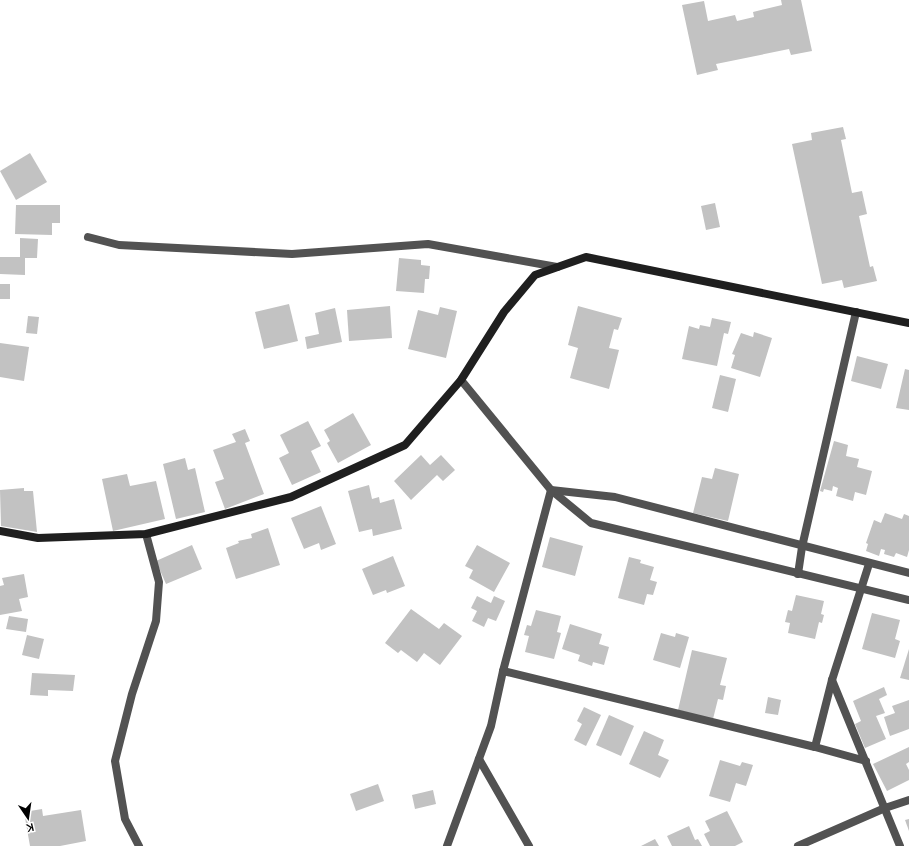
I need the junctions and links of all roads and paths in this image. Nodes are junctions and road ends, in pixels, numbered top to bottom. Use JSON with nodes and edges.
{"nodes":[{"id":1,"x":88,"y":237,"type":"dead end"},
{"id":2,"x":557,"y":268,"type":"junction"},
{"id":3,"x":856,"y":312,"type":"junction"},
{"id":4,"x":909,"y":323,"type":"edge"},
{"id":5,"x":461,"y":380,"type":"junction"},
{"id":6,"x":551,"y":490,"type":"junction"},
{"id":7,"x":0,"y":531,"type":"edge"},
{"id":8,"x":146,"y":534,"type":"junction"},
{"id":9,"x":802,"y":547,"type":"junction"},
{"id":10,"x":869,"y":564,"type":"junction"},
{"id":11,"x":909,"y":573,"type":"edge"},
{"id":12,"x":798,"y":574,"type":"junction"},
{"id":13,"x":861,"y":590,"type":"junction"},
{"id":14,"x":909,"y":600,"type":"edge"},
{"id":15,"x":503,"y":671,"type":"junction"},
{"id":16,"x":832,"y":680,"type":"junction"},
{"id":17,"x":815,"y":747,"type":"junction"},
{"id":18,"x":479,"y":759,"type":"junction"},
{"id":19,"x":866,"y":761,"type":"junction"},
{"id":20,"x":909,"y":800,"type":"edge"},
{"id":21,"x":885,"y":808,"type":"junction"},
{"id":22,"x":139,"y":846,"type":"edge"},
{"id":23,"x":447,"y":846,"type":"edge"},
{"id":24,"x":529,"y":846,"type":"edge"},
{"id":25,"x":798,"y":846,"type":"edge"},
{"id":26,"x":900,"y":846,"type":"edge"}],
"edges":[{"from":1,"to":2,"type":"street"},
{"from":2,"to":3,"type":"street"},
{"from":2,"to":5,"type":"street"},
{"from":3,"to":4,"type":"street"},
{"from":3,"to":9,"type":"street"},
{"from":5,"to":6,"type":"street"},
{"from":5,"to":8,"type":"street"},
{"from":6,"to":9,"type":"street"},
{"from":6,"to":12,"type":"street"},
{"from":6,"to":15,"type":"street"},
{"from":7,"to":8,"type":"street"},
{"from":8,"to":22,"type":"street"},
{"from":9,"to":10,"type":"street"},
{"from":9,"to":12,"type":"street"},
{"from":10,"to":11,"type":"street"},
{"from":10,"to":13,"type":"street"},
{"from":12,"to":13,"type":"street"},
{"from":13,"to":14,"type":"street"},
{"from":13,"to":16,"type":"street"},
{"from":15,"to":17,"type":"street"},
{"from":15,"to":18,"type":"street"},
{"from":16,"to":17,"type":"street"},
{"from":16,"to":19,"type":"street"},
{"from":17,"to":19,"type":"street"},
{"from":18,"to":23,"type":"street"},
{"from":18,"to":24,"type":"street"},
{"from":19,"to":21,"type":"street"},
{"from":20,"to":21,"type":"street"},
{"from":21,"to":25,"type":"street"},
{"from":21,"to":26,"type":"street"}]}
